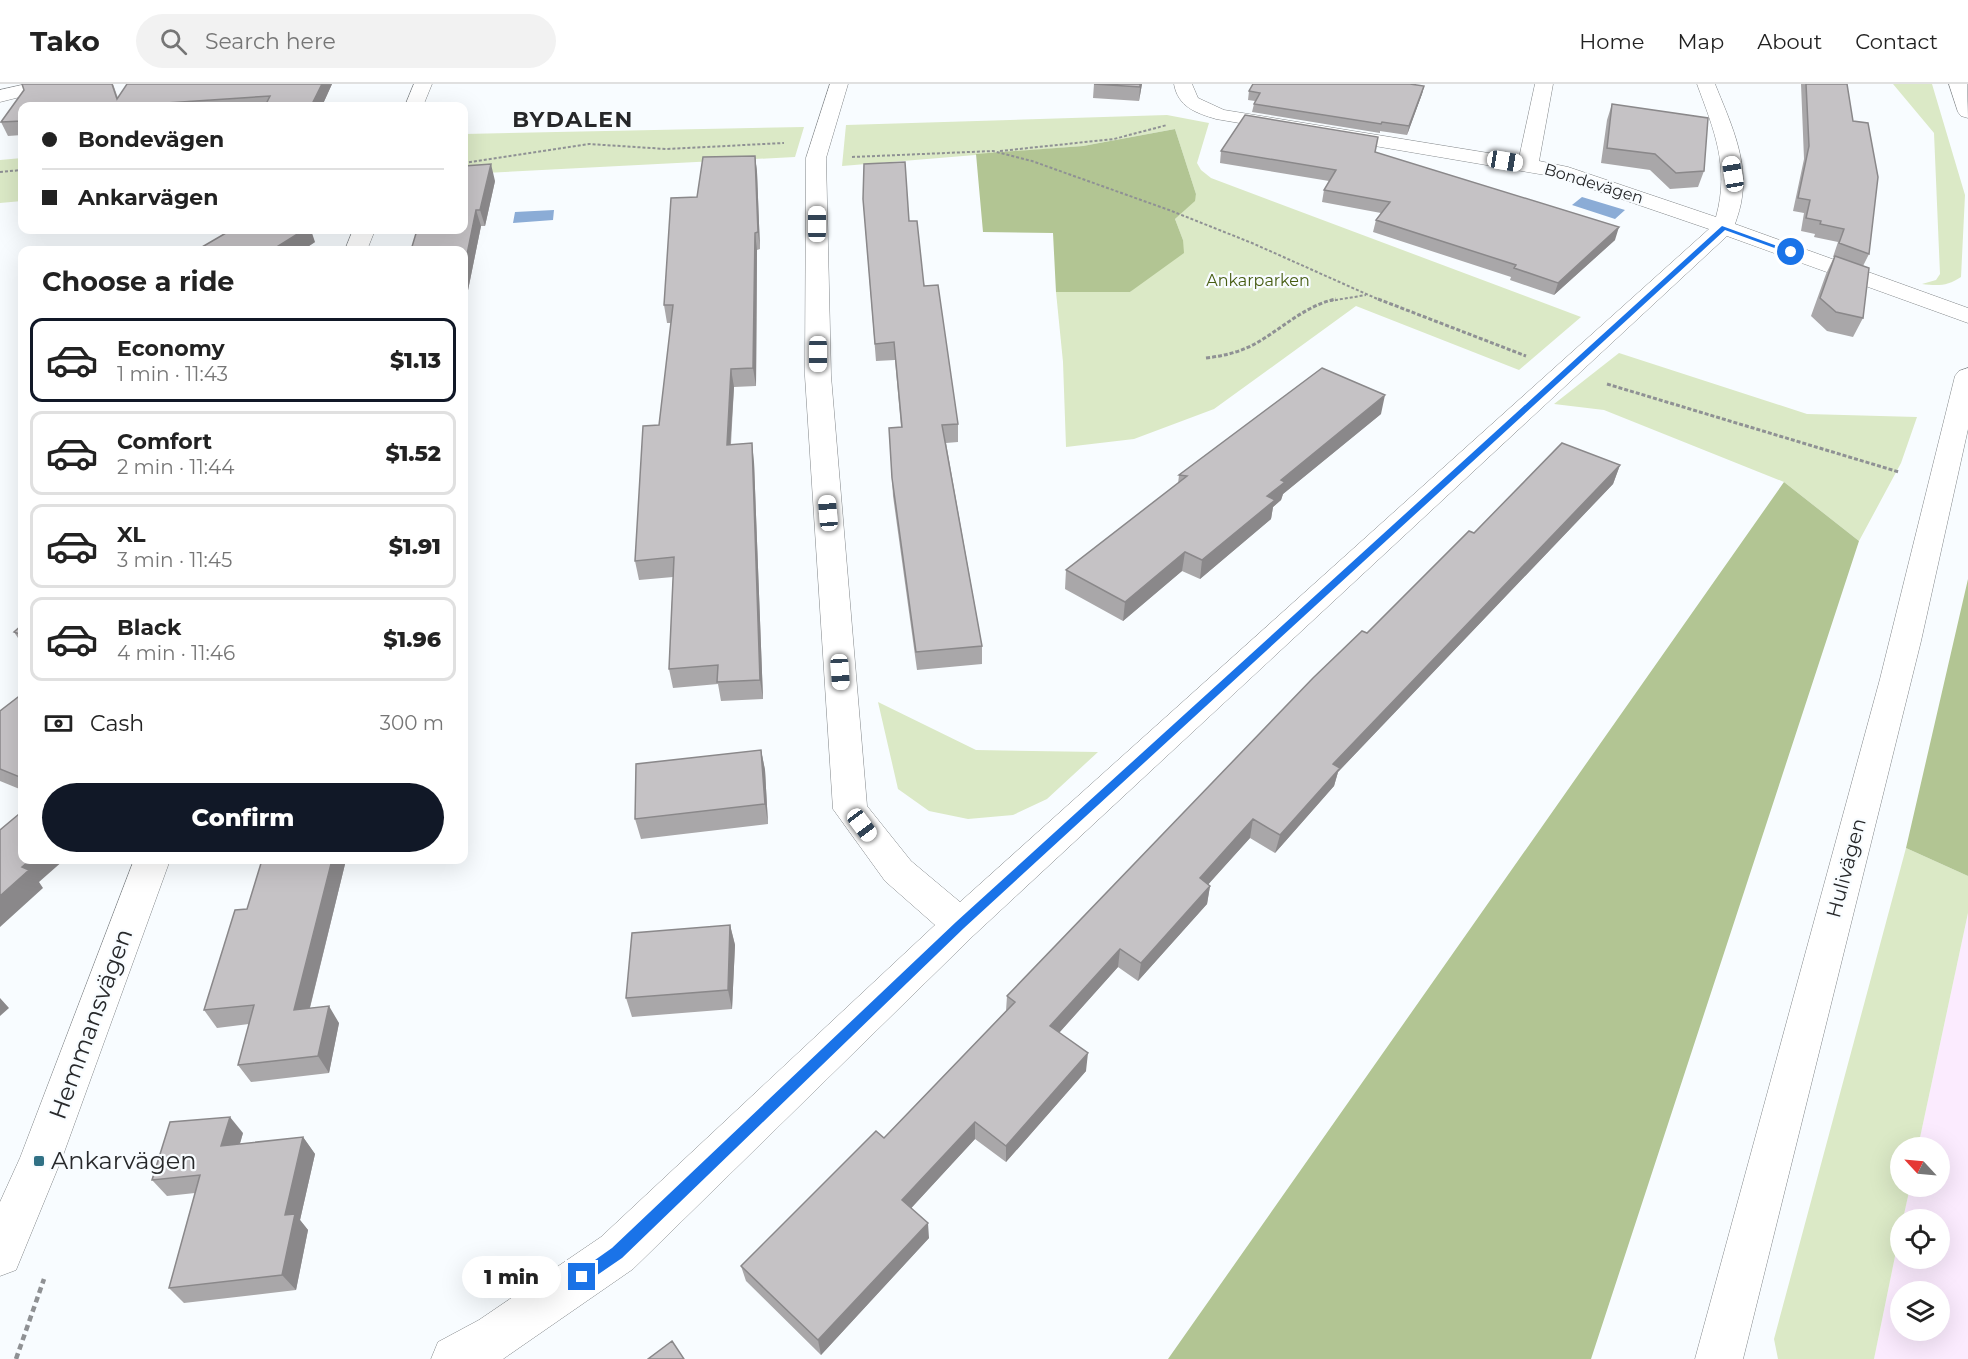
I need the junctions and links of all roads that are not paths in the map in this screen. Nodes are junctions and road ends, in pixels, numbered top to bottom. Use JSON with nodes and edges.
{"nodes":[{"id":1,"x":49,"y":84,"type":"edge"},
{"id":2,"x":423,"y":84,"type":"edge"},
{"id":3,"x":839,"y":84,"type":"edge"},
{"id":4,"x":1184,"y":84,"type":"edge"},
{"id":5,"x":1544,"y":84,"type":"edge"},
{"id":6,"x":1706,"y":84,"type":"edge"},
{"id":7,"x":1958,"y":84,"type":"edge"},
{"id":8,"x":0,"y":96,"type":"edge"},
{"id":9,"x":416,"y":102,"type":"edge"},
{"id":10,"x":1968,"y":112,"type":"edge"},
{"id":11,"x":1528,"y":164,"type":"junction"},
{"id":12,"x":1724,"y":227,"type":"junction"},
{"id":13,"x":1968,"y":316,"type":"edge"},
{"id":14,"x":1968,"y":376,"type":"edge"},
{"id":15,"x":151,"y":864,"type":"edge"},
{"id":16,"x":960,"y":925,"type":"junction"},
{"id":17,"x":0,"y":1254,"type":"edge"},
{"id":18,"x":455,"y":1359,"type":"edge"},
{"id":19,"x":1719,"y":1359,"type":"edge"}],
"edges":[{"from":1,"to":8,"type":"street"},
{"from":2,"to":9,"type":"street"},
{"from":3,"to":16,"type":"street"},
{"from":4,"to":11,"type":"street","name":"Bondevägen"},
{"from":5,"to":11,"type":"street"},
{"from":6,"to":12,"type":"street"},
{"from":7,"to":10,"type":"street"},
{"from":11,"to":12,"type":"street","name":"Bondevägen"},
{"from":12,"to":13,"type":"street","name":"Bondevägen"},
{"from":12,"to":16,"type":"street"},
{"from":14,"to":19,"type":"street","name":"Hulivägen"},
{"from":15,"to":17,"type":"street","name":"Hemmansvägen"},
{"from":16,"to":18,"type":"street"}]}
